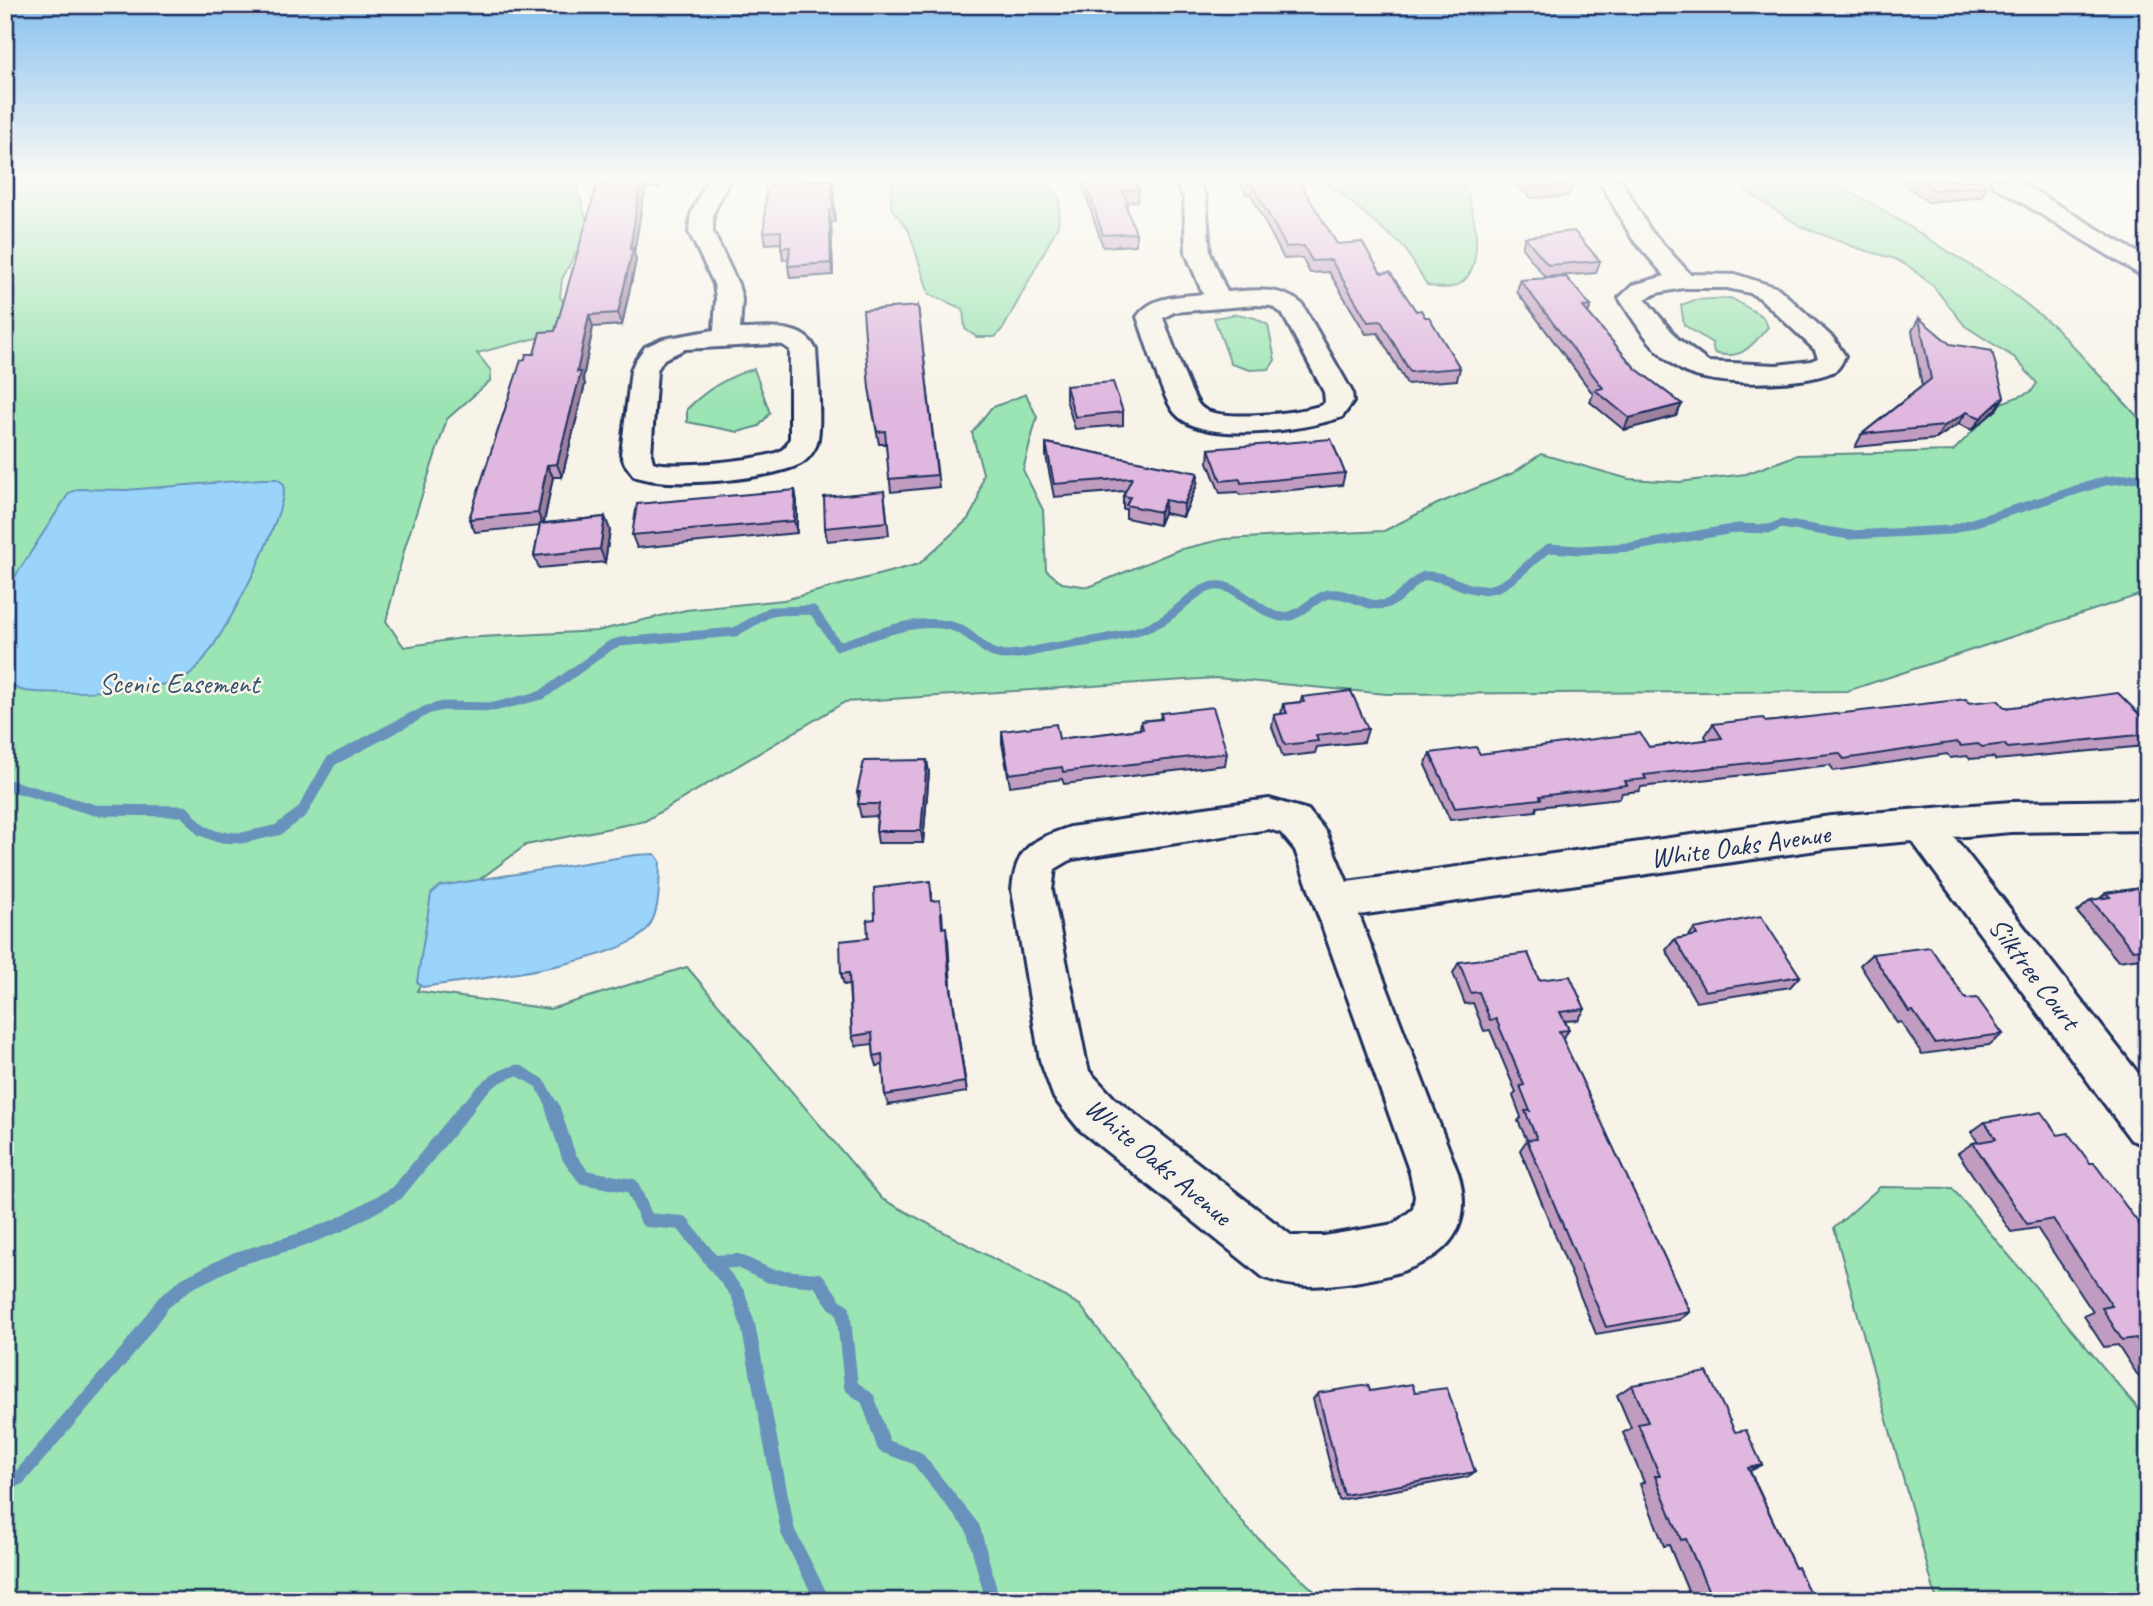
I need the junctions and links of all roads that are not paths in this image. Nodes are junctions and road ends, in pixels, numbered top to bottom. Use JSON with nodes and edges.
{"nodes":[{"id":1,"x":712,"y":255,"type":"edge"},
{"id":2,"x":1199,"y":255,"type":"edge"},
{"id":3,"x":1660,"y":255,"type":"edge"},
{"id":4,"x":2123,"y":255,"type":"edge"},
{"id":5,"x":2148,"y":270,"type":"edge"},
{"id":6,"x":1683,"y":281,"type":"junction"},
{"id":7,"x":1218,"y":300,"type":"junction"},
{"id":8,"x":727,"y":339,"type":"junction"},
{"id":9,"x":2148,"y":815,"type":"edge"},
{"id":10,"x":1921,"y":823,"type":"junction"},
{"id":11,"x":1335,"y":901,"type":"junction"},
{"id":12,"x":2148,"y":1124,"type":"edge"}],
"edges":[{"from":1,"to":8,"type":"street"},
{"from":2,"to":7,"type":"street"},
{"from":3,"to":6,"type":"street"},
{"from":4,"to":5,"type":"street"},
{"from":6,"to":6,"type":"street"},
{"from":7,"to":7,"type":"street"},
{"from":8,"to":8,"type":"street"},
{"from":9,"to":10,"type":"street","name":"White Oaks Avenue"},
{"from":10,"to":11,"type":"street","name":"White Oaks Avenue"},
{"from":10,"to":12,"type":"street","name":"Silktree Court"},
{"from":11,"to":11,"type":"street","name":"White Oaks Avenue"}]}
